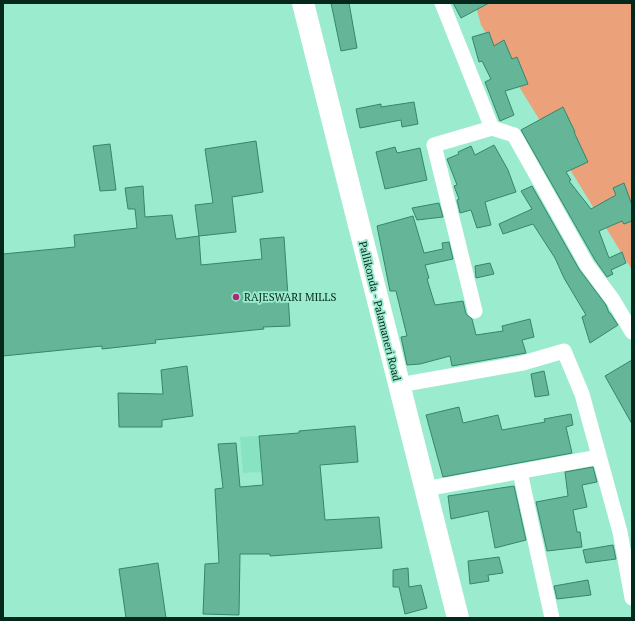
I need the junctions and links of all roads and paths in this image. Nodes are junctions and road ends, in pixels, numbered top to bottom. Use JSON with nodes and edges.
{"nodes":[{"id":1,"x":303,"y":3,"type":"edge"},
{"id":2,"x":442,"y":3,"type":"edge"},
{"id":3,"x":492,"y":128,"type":"junction"},
{"id":4,"x":475,"y":311,"type":"dead end"},
{"id":5,"x":632,"y":332,"type":"edge"},
{"id":6,"x":399,"y":385,"type":"junction"},
{"id":7,"x":599,"y":457,"type":"junction"},
{"id":8,"x":520,"y":472,"type":"junction"},
{"id":9,"x":425,"y":489,"type":"junction"},
{"id":10,"x":632,"y":598,"type":"edge"},
{"id":11,"x":458,"y":618,"type":"edge"},
{"id":12,"x":552,"y":618,"type":"edge"}],
"edges":[{"from":1,"to":6,"type":"main road","name":"Pallikonda - Palamaneri Road"},
{"from":2,"to":3,"type":"street"},
{"from":3,"to":4,"type":"street"},
{"from":3,"to":5,"type":"street"},
{"from":6,"to":7,"type":"street"},
{"from":6,"to":9,"type":"main road","name":"Pallikonda - Palamaneri Road"},
{"from":7,"to":8,"type":"street"},
{"from":7,"to":10,"type":"street"},
{"from":8,"to":9,"type":"street"},
{"from":8,"to":12,"type":"street"},
{"from":9,"to":11,"type":"main road","name":"Pallikonda - Palamaneri Road"}]}
